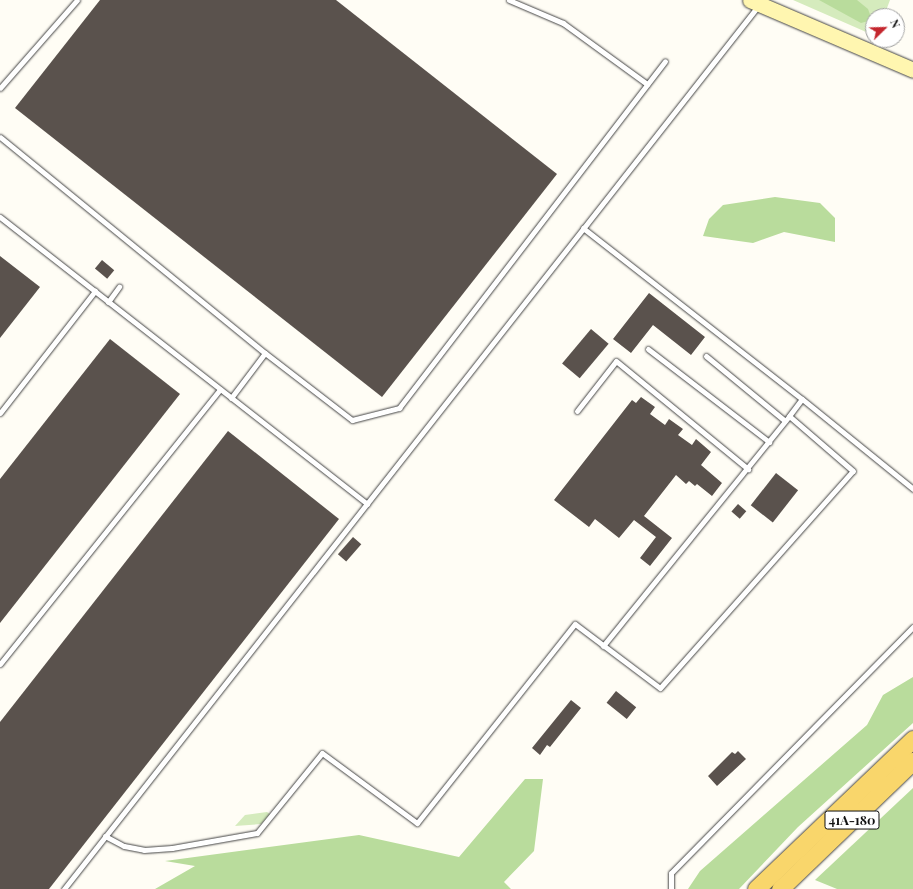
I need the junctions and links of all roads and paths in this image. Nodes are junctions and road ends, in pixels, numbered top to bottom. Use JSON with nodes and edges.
{"nodes":[{"id":1,"x":77,"y":0,"type":"edge"},
{"id":2,"x":509,"y":0,"type":"edge"},
{"id":3,"x":755,"y":2,"type":"edge"},
{"id":4,"x":665,"y":61,"type":"dead end"},
{"id":5,"x":913,"y":70,"type":"edge"},
{"id":6,"x":647,"y":84,"type":"junction"},
{"id":7,"x":0,"y":88,"type":"edge"},
{"id":8,"x":0,"y":136,"type":"edge"},
{"id":9,"x":0,"y":217,"type":"edge"},
{"id":10,"x":583,"y":228,"type":"junction"},
{"id":11,"x":119,"y":287,"type":"dead end"},
{"id":12,"x":94,"y":291,"type":"junction"},
{"id":13,"x":108,"y":302,"type":"junction"},
{"id":14,"x":648,"y":349,"type":"dead end"},
{"id":15,"x":265,"y":353,"type":"junction"},
{"id":16,"x":706,"y":356,"type":"dead end"},
{"id":17,"x":220,"y":389,"type":"junction"},
{"id":18,"x":231,"y":398,"type":"junction"},
{"id":19,"x":802,"y":399,"type":"junction"},
{"id":20,"x":577,"y":411,"type":"dead end"},
{"id":21,"x":0,"y":413,"type":"edge"},
{"id":22,"x":787,"y":419,"type":"junction"},
{"id":23,"x":769,"y":442,"type":"junction"},
{"id":24,"x":748,"y":469,"type":"junction"},
{"id":25,"x":913,"y":489,"type":"edge"},
{"id":26,"x":367,"y":504,"type":"junction"},
{"id":27,"x":913,"y":627,"type":"edge"},
{"id":28,"x":603,"y":646,"type":"junction"},
{"id":29,"x":0,"y":664,"type":"edge"},
{"id":30,"x":913,"y":739,"type":"edge"},
{"id":31,"x":913,"y":761,"type":"edge"},
{"id":32,"x":105,"y":836,"type":"junction"},
{"id":33,"x":785,"y":886,"type":"edge"},
{"id":34,"x":64,"y":889,"type":"edge"},
{"id":35,"x":671,"y":889,"type":"edge"},
{"id":36,"x":756,"y":889,"type":"edge"}],
"edges":[{"from":1,"to":7,"type":"lane"},
{"from":2,"to":6,"type":"lane"},
{"from":3,"to":5,"type":"main road"},
{"from":3,"to":10,"type":"lane"},
{"from":4,"to":6,"type":"lane"},
{"from":6,"to":15,"type":"lane"},
{"from":8,"to":15,"type":"lane"},
{"from":9,"to":12,"type":"lane"},
{"from":10,"to":19,"type":"lane"},
{"from":10,"to":26,"type":"lane"},
{"from":11,"to":13,"type":"lane"},
{"from":12,"to":13,"type":"lane"},
{"from":12,"to":21,"type":"lane"},
{"from":13,"to":17,"type":"lane"},
{"from":14,"to":23,"type":"lane"},
{"from":15,"to":18,"type":"lane"},
{"from":16,"to":22,"type":"lane"},
{"from":17,"to":18,"type":"lane"},
{"from":17,"to":29,"type":"lane"},
{"from":18,"to":26,"type":"lane"},
{"from":19,"to":22,"type":"lane"},
{"from":19,"to":25,"type":"lane"},
{"from":20,"to":24,"type":"lane"},
{"from":22,"to":23,"type":"lane"},
{"from":22,"to":28,"type":"lane"},
{"from":23,"to":24,"type":"lane"},
{"from":24,"to":28,"type":"lane"},
{"from":26,"to":32,"type":"lane"},
{"from":27,"to":35,"type":"lane"},
{"from":28,"to":32,"type":"lane"},
{"from":30,"to":36,"type":"main road","number":"41А-180"},
{"from":31,"to":33,"type":"main road","number":"41А-180"},
{"from":32,"to":34,"type":"lane"}]}
